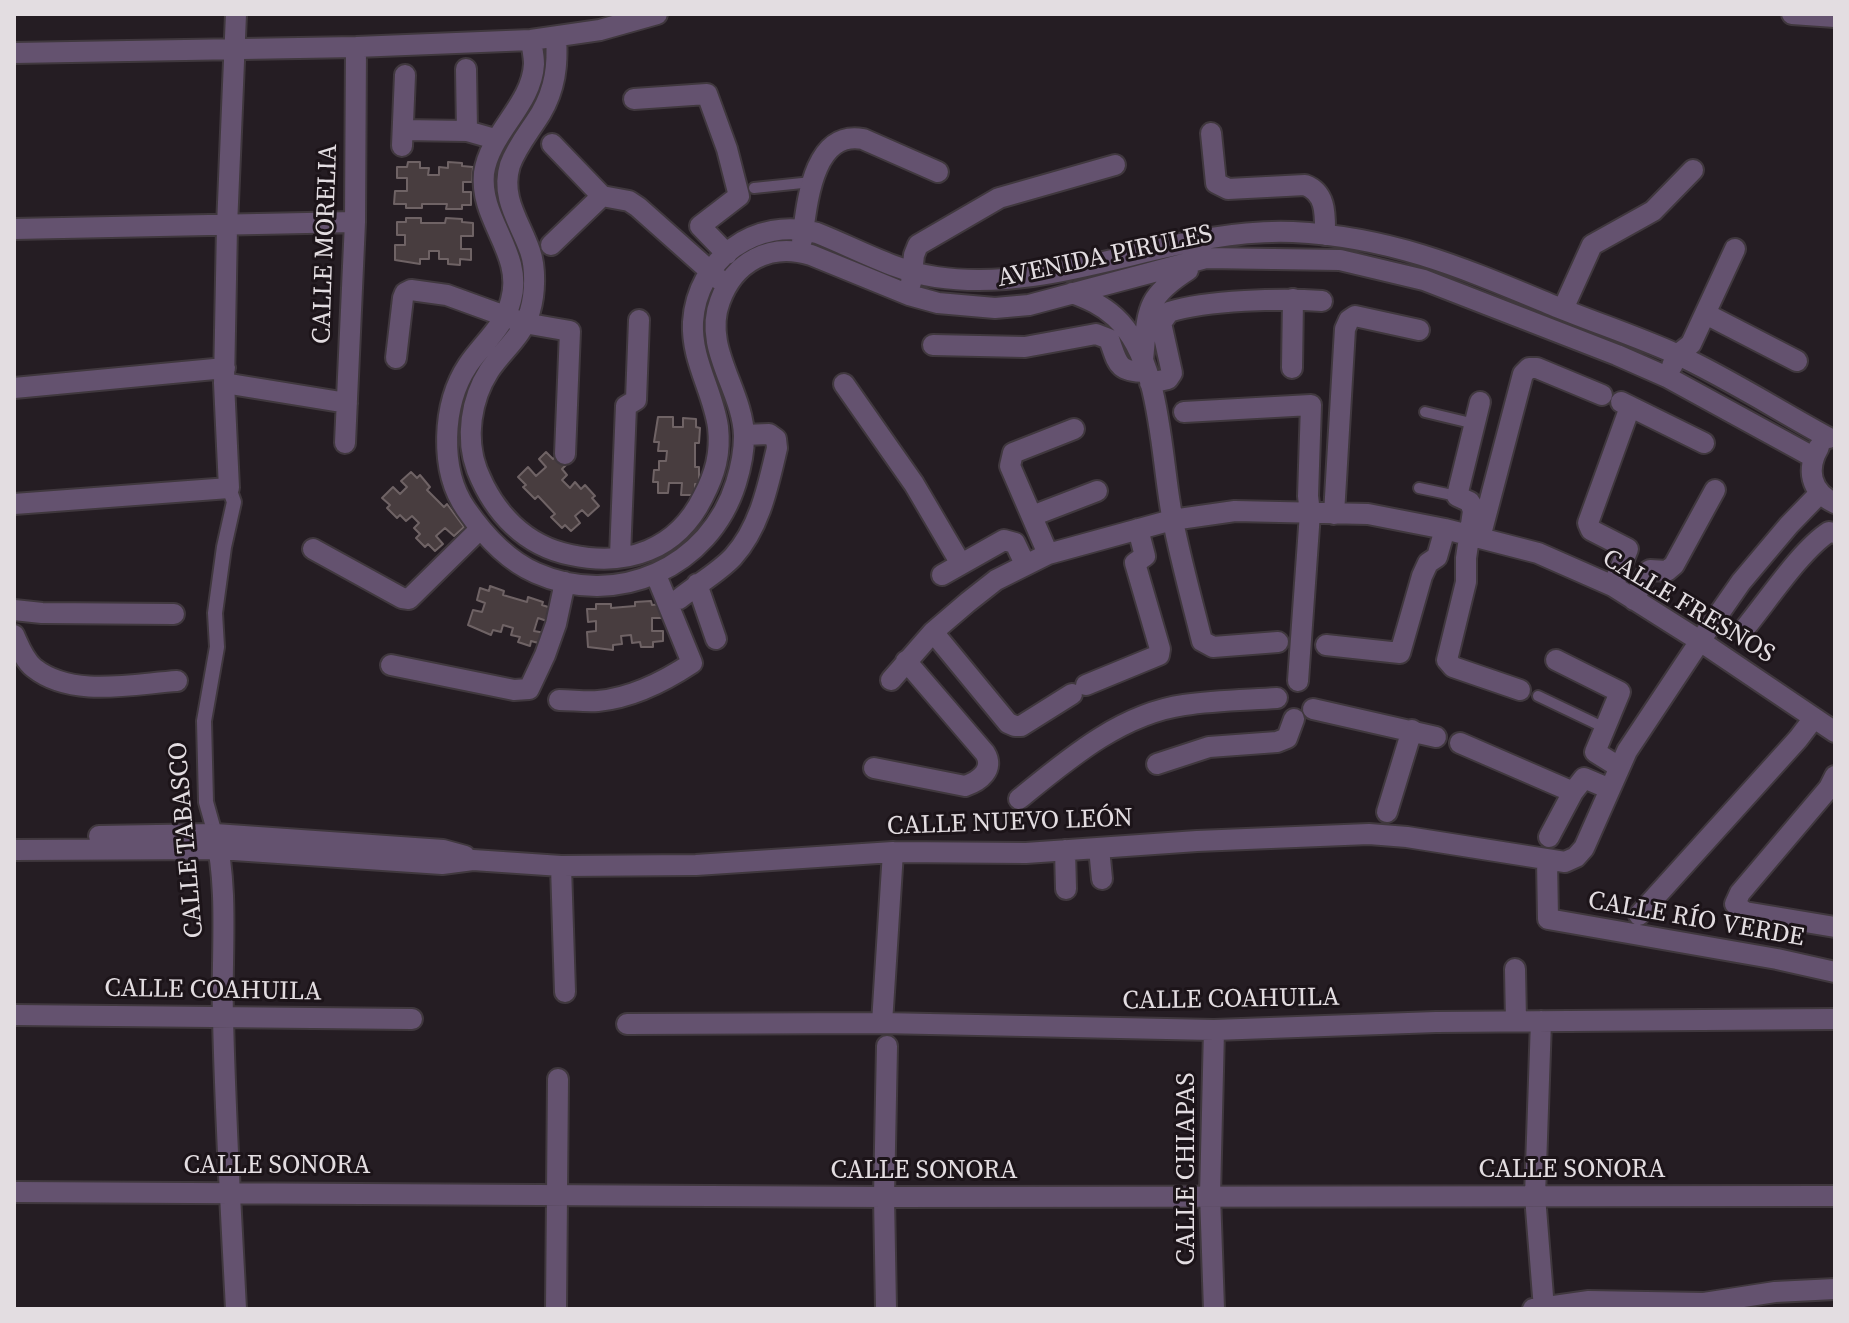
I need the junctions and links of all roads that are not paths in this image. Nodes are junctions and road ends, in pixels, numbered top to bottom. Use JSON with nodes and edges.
{"nodes":[{"id":1,"x":236,"y":14,"type":"edge"},
{"id":2,"x":657,"y":14,"type":"edge"},
{"id":3,"x":1792,"y":14,"type":"edge"},
{"id":4,"x":1835,"y":17,"type":"edge"},
{"id":5,"x":597,"y":22,"type":"edge"},
{"id":6,"x":556,"y":38,"type":"junction"},
{"id":7,"x":531,"y":40,"type":"junction"},
{"id":8,"x":235,"y":47,"type":"junction"},
{"id":9,"x":356,"y":47,"type":"junction"},
{"id":10,"x":14,"y":53,"type":"edge"},
{"id":11,"x":466,"y":69,"type":"dead end"},
{"id":12,"x":405,"y":75,"type":"dead end"},
{"id":13,"x":634,"y":99,"type":"dead end"},
{"id":14,"x":521,"y":100,"type":"junction"},
{"id":15,"x":542,"y":112,"type":"junction"},
{"id":16,"x":467,"y":131,"type":"junction"},
{"id":17,"x":1211,"y":133,"type":"dead end"},
{"id":18,"x":495,"y":139,"type":"junction"},
{"id":19,"x":552,"y":144,"type":"dead end"},
{"id":20,"x":1115,"y":165,"type":"dead end"},
{"id":21,"x":1693,"y":170,"type":"dead end"},
{"id":22,"x":938,"y":172,"type":"dead end"},
{"id":23,"x":813,"y":182,"type":"junction"},
{"id":24,"x":754,"y":188,"type":"dead end"},
{"id":25,"x":602,"y":196,"type":"junction"},
{"id":26,"x":355,"y":222,"type":"junction"},
{"id":27,"x":227,"y":226,"type":"junction"},
{"id":28,"x":14,"y":229,"type":"edge"},
{"id":29,"x":803,"y":229,"type":"junction"},
{"id":30,"x":1325,"y":235,"type":"junction"},
{"id":31,"x":551,"y":245,"type":"dead end"},
{"id":32,"x":1735,"y":249,"type":"dead end"},
{"id":33,"x":800,"y":251,"type":"junction"},
{"id":34,"x":727,"y":254,"type":"junction"},
{"id":35,"x":1206,"y":258,"type":"junction"},
{"id":36,"x":913,"y":272,"type":"junction"},
{"id":37,"x":719,"y":278,"type":"junction"},
{"id":38,"x":1072,"y":293,"type":"junction"},
{"id":39,"x":909,"y":295,"type":"junction"},
{"id":40,"x":1293,"y":299,"type":"junction"},
{"id":41,"x":1322,"y":301,"type":"dead end"},
{"id":42,"x":1563,"y":309,"type":"junction"},
{"id":43,"x":1706,"y":314,"type":"junction"},
{"id":44,"x":504,"y":317,"type":"junction"},
{"id":45,"x":639,"y":320,"type":"dead end"},
{"id":46,"x":524,"y":323,"type":"junction"},
{"id":47,"x":1419,"y":330,"type":"dead end"},
{"id":48,"x":933,"y":345,"type":"dead end"},
{"id":49,"x":1677,"y":355,"type":"junction"},
{"id":50,"x":396,"y":358,"type":"dead end"},
{"id":51,"x":1797,"y":361,"type":"dead end"},
{"id":52,"x":1292,"y":368,"type":"dead end"},
{"id":53,"x":1146,"y":371,"type":"junction"},
{"id":54,"x":224,"y":376,"type":"junction"},
{"id":55,"x":1667,"y":377,"type":"junction"},
{"id":56,"x":844,"y":384,"type":"dead end"},
{"id":57,"x":14,"y":388,"type":"edge"},
{"id":58,"x":1616,"y":401,"type":"junction"},
{"id":59,"x":1480,"y":402,"type":"dead end"},
{"id":60,"x":347,"y":403,"type":"junction"},
{"id":61,"x":1184,"y":412,"type":"dead end"},
{"id":62,"x":1425,"y":412,"type":"dead end"},
{"id":63,"x":1475,"y":424,"type":"junction"},
{"id":64,"x":1074,"y":429,"type":"dead end"},
{"id":65,"x":744,"y":435,"type":"junction"},
{"id":66,"x":1832,"y":438,"type":"edge"},
{"id":67,"x":345,"y":443,"type":"dead end"},
{"id":68,"x":1704,"y":443,"type":"dead end"},
{"id":69,"x":565,"y":454,"type":"dead end"},
{"id":70,"x":1813,"y":457,"type":"junction"},
{"id":71,"x":229,"y":488,"type":"junction"},
{"id":72,"x":1419,"y":488,"type":"dead end"},
{"id":73,"x":1715,"y":490,"type":"dead end"},
{"id":74,"x":1097,"y":491,"type":"dead end"},
{"id":75,"x":1457,"y":496,"type":"junction"},
{"id":76,"x":1828,"y":498,"type":"edge"},
{"id":77,"x":14,"y":504,"type":"edge"},
{"id":78,"x":1310,"y":513,"type":"junction"},
{"id":79,"x":1334,"y":514,"type":"junction"},
{"id":80,"x":1032,"y":516,"type":"junction"},
{"id":81,"x":1172,"y":520,"type":"junction"},
{"id":82,"x":1789,"y":525,"type":"junction"},
{"id":83,"x":480,"y":529,"type":"junction"},
{"id":84,"x":1138,"y":529,"type":"junction"},
{"id":85,"x":1445,"y":529,"type":"junction"},
{"id":86,"x":1835,"y":533,"type":"edge"},
{"id":87,"x":1475,"y":537,"type":"junction"},
{"id":88,"x":1812,"y":547,"type":"junction"},
{"id":89,"x":313,"y":549,"type":"dead end"},
{"id":90,"x":1048,"y":554,"type":"junction"},
{"id":91,"x":620,"y":556,"type":"junction"},
{"id":92,"x":591,"y":559,"type":"junction"},
{"id":93,"x":961,"y":564,"type":"junction"},
{"id":94,"x":1025,"y":564,"type":"junction"},
{"id":95,"x":656,"y":575,"type":"junction"},
{"id":96,"x":942,"y":575,"type":"dead end"},
{"id":97,"x":565,"y":582,"type":"junction"},
{"id":98,"x":697,"y":584,"type":"junction"},
{"id":99,"x":588,"y":586,"type":"junction"},
{"id":100,"x":1613,"y":586,"type":"junction"},
{"id":101,"x":679,"y":599,"type":"dead end"},
{"id":102,"x":1634,"y":600,"type":"junction"},
{"id":103,"x":14,"y":610,"type":"edge"},
{"id":104,"x":174,"y":614,"type":"dead end"},
{"id":105,"x":1746,"y":627,"type":"dead end"},
{"id":106,"x":933,"y":632,"type":"junction"},
{"id":107,"x":14,"y":635,"type":"edge"},
{"id":108,"x":716,"y":639,"type":"dead end"},
{"id":109,"x":1700,"y":641,"type":"junction"},
{"id":110,"x":1278,"y":642,"type":"dead end"},
{"id":111,"x":1326,"y":645,"type":"dead end"},
{"id":112,"x":1556,"y":660,"type":"dead end"},
{"id":113,"x":906,"y":661,"type":"junction"},
{"id":114,"x":391,"y":665,"type":"dead end"},
{"id":115,"x":891,"y":680,"type":"dead end"},
{"id":116,"x":177,"y":681,"type":"dead end"},
{"id":117,"x":1298,"y":681,"type":"junction"},
{"id":118,"x":1529,"y":693,"type":"joint"},
{"id":119,"x":1277,"y":698,"type":"junction"},
{"id":120,"x":559,"y":700,"type":"dead end"},
{"id":121,"x":1313,"y":709,"type":"junction"},
{"id":122,"x":1814,"y":718,"type":"junction"},
{"id":123,"x":1294,"y":719,"type":"junction"},
{"id":124,"x":1605,"y":728,"type":"junction"},
{"id":125,"x":1412,"y":730,"type":"junction"},
{"id":126,"x":1835,"y":732,"type":"edge"},
{"id":127,"x":1436,"y":737,"type":"dead end"},
{"id":128,"x":1460,"y":743,"type":"dead end"},
{"id":129,"x":1157,"y":764,"type":"dead end"},
{"id":130,"x":1619,"y":767,"type":"junction"},
{"id":131,"x":874,"y":768,"type":"dead end"},
{"id":132,"x":1835,"y":776,"type":"edge"},
{"id":133,"x":1610,"y":789,"type":"junction"},
{"id":134,"x":1573,"y":792,"type":"junction"},
{"id":135,"x":1019,"y":799,"type":"dead end"},
{"id":136,"x":1387,"y":812,"type":"dead end"},
{"id":137,"x":1549,"y":837,"type":"dead end"},
{"id":138,"x":14,"y":838,"type":"edge"},
{"id":139,"x":217,"y":842,"type":"junction"},
{"id":140,"x":1099,"y":848,"type":"junction"},
{"id":141,"x":14,"y":850,"type":"edge"},
{"id":142,"x":1065,"y":850,"type":"junction"},
{"id":143,"x":893,"y":852,"type":"junction"},
{"id":144,"x":1547,"y":859,"type":"junction"},
{"id":145,"x":561,"y":866,"type":"junction"},
{"id":146,"x":1102,"y":879,"type":"dead end"},
{"id":147,"x":1066,"y":889,"type":"dead end"},
{"id":148,"x":1639,"y":915,"type":"dead end"},
{"id":149,"x":1835,"y":927,"type":"edge"},
{"id":150,"x":1515,"y":969,"type":"dead end"},
{"id":151,"x":1835,"y":972,"type":"edge"},
{"id":152,"x":565,"y":992,"type":"dead end"},
{"id":153,"x":14,"y":1015,"type":"edge"},
{"id":154,"x":223,"y":1016,"type":"junction"},
{"id":155,"x":412,"y":1019,"type":"dead end"},
{"id":156,"x":1835,"y":1019,"type":"edge"},
{"id":157,"x":1516,"y":1021,"type":"junction"},
{"id":158,"x":1541,"y":1021,"type":"junction"},
{"id":159,"x":882,"y":1023,"type":"junction"},
{"id":160,"x":627,"y":1024,"type":"dead end"},
{"id":161,"x":1214,"y":1030,"type":"junction"},
{"id":162,"x":887,"y":1046,"type":"dead end"},
{"id":163,"x":558,"y":1079,"type":"dead end"},
{"id":164,"x":14,"y":1192,"type":"edge"},
{"id":165,"x":230,"y":1192,"type":"junction"},
{"id":166,"x":558,"y":1195,"type":"junction"},
{"id":167,"x":1210,"y":1195,"type":"junction"},
{"id":168,"x":1535,"y":1196,"type":"junction"},
{"id":169,"x":1835,"y":1196,"type":"edge"},
{"id":170,"x":884,"y":1197,"type":"junction"},
{"id":171,"x":1835,"y":1289,"type":"edge"},
{"id":172,"x":1710,"y":1306,"type":"edge"},
{"id":173,"x":1541,"y":1308,"type":"edge"},
{"id":174,"x":236,"y":1309,"type":"edge"},
{"id":175,"x":556,"y":1309,"type":"edge"},
{"id":176,"x":886,"y":1309,"type":"edge"},
{"id":177,"x":1214,"y":1309,"type":"edge"}],
"edges":[{"from":1,"to":8,"type":"street","name":"CALLE TABASCO"},
{"from":2,"to":5,"type":"street"},
{"from":3,"to":4,"type":"street"},
{"from":5,"to":6,"type":"street"},
{"from":6,"to":7,"type":"street"},
{"from":6,"to":15,"type":"street","name":"AVENIDA PIRULES"},
{"from":7,"to":9,"type":"street"},
{"from":7,"to":14,"type":"street","name":"AVENIDA PIRULES"},
{"from":8,"to":9,"type":"street"},
{"from":8,"to":10,"type":"street"},
{"from":8,"to":27,"type":"street","name":"CALLE TABASCO"},
{"from":9,"to":26,"type":"street","name":"CALLE MORELIA"},
{"from":11,"to":16,"type":"street"},
{"from":12,"to":16,"type":"street"},
{"from":13,"to":34,"type":"street"},
{"from":14,"to":15,"type":"street"},
{"from":14,"to":18,"type":"street","name":"AVENIDA PIRULES"},
{"from":15,"to":46,"type":"street","name":"AVENIDA PIRULES"},
{"from":16,"to":18,"type":"street"},
{"from":17,"to":30,"type":"street"},
{"from":18,"to":44,"type":"street","name":"AVENIDA PIRULES"},
{"from":19,"to":25,"type":"street"},
{"from":20,"to":36,"type":"street"},
{"from":21,"to":42,"type":"street"},
{"from":22,"to":23,"type":"street"},
{"from":23,"to":24,"type":"lane"},
{"from":23,"to":29,"type":"street"},
{"from":25,"to":31,"type":"street"},
{"from":25,"to":37,"type":"street"},
{"from":26,"to":27,"type":"street"},
{"from":26,"to":60,"type":"street","name":"CALLE MORELIA"},
{"from":27,"to":28,"type":"street"},
{"from":27,"to":54,"type":"street","name":"CALLE TABASCO"},
{"from":29,"to":33,"type":"street"},
{"from":29,"to":34,"type":"street","name":"AVENIDA PIRULES"},
{"from":29,"to":36,"type":"street","name":"AVENIDA PIRULES"},
{"from":30,"to":36,"type":"street","name":"AVENIDA PIRULES"},
{"from":30,"to":42,"type":"street","name":"AVENIDA PIRULES"},
{"from":32,"to":43,"type":"street"},
{"from":33,"to":37,"type":"street","name":"AVENIDA PIRULES"},
{"from":33,"to":39,"type":"street","name":"AVENIDA PIRULES"},
{"from":34,"to":37,"type":"street","name":"AVENIDA PIRULES"},
{"from":35,"to":38,"type":"street","name":"AVENIDA PIRULES"},
{"from":35,"to":53,"type":"street"},
{"from":35,"to":55,"type":"street","name":"AVENIDA PIRULES"},
{"from":36,"to":39,"type":"street"},
{"from":37,"to":65,"type":"street","name":"AVENIDA PIRULES"},
{"from":37,"to":91,"type":"street","name":"AVENIDA PIRULES"},
{"from":38,"to":39,"type":"street","name":"AVENIDA PIRULES"},
{"from":38,"to":53,"type":"street"},
{"from":40,"to":41,"type":"street"},
{"from":40,"to":52,"type":"street"},
{"from":40,"to":53,"type":"street"},
{"from":42,"to":49,"type":"street","name":"AVENIDA PIRULES"},
{"from":43,"to":49,"type":"street"},
{"from":43,"to":51,"type":"street"},
{"from":44,"to":46,"type":"street"},
{"from":44,"to":50,"type":"street"},
{"from":44,"to":83,"type":"street","name":"AVENIDA PIRULES"},
{"from":45,"to":91,"type":"street"},
{"from":46,"to":69,"type":"street"},
{"from":46,"to":92,"type":"street","name":"AVENIDA PIRULES"},
{"from":47,"to":79,"type":"street"},
{"from":48,"to":53,"type":"street"},
{"from":49,"to":55,"type":"street"},
{"from":49,"to":66,"type":"street","name":"AVENIDA PIRULES"},
{"from":53,"to":81,"type":"street"},
{"from":54,"to":57,"type":"street"},
{"from":54,"to":60,"type":"street"},
{"from":54,"to":71,"type":"street","name":"CALLE TABASCO"},
{"from":55,"to":70,"type":"street","name":"AVENIDA PIRULES"},
{"from":56,"to":93,"type":"street"},
{"from":58,"to":68,"type":"street"},
{"from":58,"to":87,"type":"street"},
{"from":58,"to":100,"type":"street"},
{"from":59,"to":63,"type":"street"},
{"from":60,"to":67,"type":"street","name":"CALLE MORELIA"},
{"from":61,"to":78,"type":"street"},
{"from":62,"to":63,"type":"lane"},
{"from":63,"to":75,"type":"street"},
{"from":64,"to":80,"type":"street"},
{"from":65,"to":95,"type":"street","name":"AVENIDA PIRULES"},
{"from":65,"to":98,"type":"street"},
{"from":66,"to":70,"type":"street"},
{"from":70,"to":76,"type":"street"},
{"from":71,"to":77,"type":"street"},
{"from":71,"to":139,"type":"street","name":"CALLE TABASCO"},
{"from":72,"to":75,"type":"lane"},
{"from":73,"to":102,"type":"street"},
{"from":74,"to":80,"type":"street"},
{"from":75,"to":87,"type":"street"},
{"from":76,"to":82,"type":"street"},
{"from":78,"to":79,"type":"street","name":"CALLE FRESNOS"},
{"from":78,"to":81,"type":"street","name":"CALLE FRESNOS"},
{"from":78,"to":117,"type":"street"},
{"from":79,"to":85,"type":"street","name":"CALLE FRESNOS"},
{"from":80,"to":90,"type":"street"},
{"from":81,"to":84,"type":"street","name":"CALLE FRESNOS"},
{"from":81,"to":110,"type":"street"},
{"from":82,"to":88,"type":"street"},
{"from":82,"to":109,"type":"street"},
{"from":83,"to":89,"type":"street"},
{"from":83,"to":97,"type":"street","name":"AVENIDA PIRULES"},
{"from":84,"to":90,"type":"street","name":"CALLE FRESNOS"},
{"from":84,"to":106,"type":"street"},
{"from":85,"to":87,"type":"street","name":"CALLE FRESNOS"},
{"from":85,"to":111,"type":"street"},
{"from":86,"to":88,"type":"street"},
{"from":87,"to":100,"type":"street","name":"CALLE FRESNOS"},
{"from":87,"to":118,"type":"street"},
{"from":88,"to":105,"type":"street"},
{"from":90,"to":94,"type":"street","name":"CALLE FRESNOS"},
{"from":91,"to":92,"type":"street","name":"AVENIDA PIRULES"},
{"from":92,"to":99,"type":"street"},
{"from":93,"to":94,"type":"street"},
{"from":93,"to":96,"type":"street"},
{"from":94,"to":106,"type":"street","name":"CALLE FRESNOS"},
{"from":95,"to":99,"type":"street","name":"AVENIDA PIRULES"},
{"from":95,"to":120,"type":"street"},
{"from":97,"to":99,"type":"street","name":"AVENIDA PIRULES"},
{"from":97,"to":114,"type":"street"},
{"from":98,"to":101,"type":"street"},
{"from":98,"to":108,"type":"street"},
{"from":100,"to":102,"type":"street","name":"CALLE FRESNOS"},
{"from":102,"to":109,"type":"street","name":"CALLE FRESNOS"},
{"from":103,"to":104,"type":"street"},
{"from":106,"to":113,"type":"street","name":"CALLE FRESNOS"},
{"from":107,"to":116,"type":"street"},
{"from":109,"to":122,"type":"street","name":"CALLE FRESNOS"},
{"from":109,"to":130,"type":"street"},
{"from":112,"to":124,"type":"street"},
{"from":113,"to":115,"type":"street","name":"CALLE FRESNOS"},
{"from":113,"to":131,"type":"street"},
{"from":117,"to":119,"type":"street"},
{"from":117,"to":121,"type":"street"},
{"from":118,"to":124,"type":"lane"},
{"from":119,"to":123,"type":"street"},
{"from":119,"to":135,"type":"street"},
{"from":121,"to":123,"type":"street"},
{"from":121,"to":125,"type":"street"},
{"from":122,"to":126,"type":"street","name":"CALLE FRESNOS"},
{"from":122,"to":148,"type":"street"},
{"from":123,"to":129,"type":"street"},
{"from":124,"to":130,"type":"street"},
{"from":125,"to":127,"type":"street"},
{"from":125,"to":136,"type":"street"},
{"from":128,"to":134,"type":"street"},
{"from":130,"to":133,"type":"street"},
{"from":132,"to":149,"type":"street"},
{"from":133,"to":134,"type":"street"},
{"from":133,"to":144,"type":"street"},
{"from":134,"to":137,"type":"street"},
{"from":138,"to":139,"type":"street","name":"CALLE NUEVO LEÓN"},
{"from":139,"to":141,"type":"street","name":"CALLE NUEVO LEÓN"},
{"from":139,"to":145,"type":"street","name":"CALLE NUEVO LEÓN"},
{"from":139,"to":154,"type":"street","name":"CALLE TABASCO"},
{"from":140,"to":142,"type":"street","name":"CALLE NUEVO LEÓN"},
{"from":140,"to":144,"type":"street","name":"CALLE NUEVO LEÓN"},
{"from":140,"to":146,"type":"street"},
{"from":142,"to":143,"type":"street","name":"CALLE NUEVO LEÓN"},
{"from":142,"to":147,"type":"street"},
{"from":143,"to":145,"type":"street","name":"CALLE NUEVO LEÓN"},
{"from":143,"to":159,"type":"street"},
{"from":144,"to":151,"type":"street","name":"CALLE RÍO VERDE"},
{"from":145,"to":152,"type":"street"},
{"from":150,"to":157,"type":"street"},
{"from":153,"to":154,"type":"street","name":"CALLE COAHUILA"},
{"from":154,"to":155,"type":"street","name":"CALLE COAHUILA"},
{"from":154,"to":165,"type":"street","name":"CALLE TABASCO"},
{"from":156,"to":158,"type":"street","name":"CALLE COAHUILA"},
{"from":157,"to":158,"type":"street","name":"CALLE COAHUILA"},
{"from":157,"to":161,"type":"street","name":"CALLE COAHUILA"},
{"from":158,"to":168,"type":"street"},
{"from":159,"to":160,"type":"street","name":"CALLE COAHUILA"},
{"from":159,"to":161,"type":"street","name":"CALLE COAHUILA"},
{"from":161,"to":167,"type":"street","name":"CALLE CHIAPAS"},
{"from":162,"to":170,"type":"street"},
{"from":163,"to":166,"type":"street"},
{"from":164,"to":165,"type":"street","name":"CALLE SONORA"},
{"from":165,"to":166,"type":"street","name":"CALLE SONORA"},
{"from":165,"to":174,"type":"street","name":"CALLE TABASCO"},
{"from":166,"to":170,"type":"street","name":"CALLE SONORA"},
{"from":166,"to":175,"type":"street"},
{"from":167,"to":168,"type":"street","name":"CALLE SONORA"},
{"from":167,"to":170,"type":"street","name":"CALLE SONORA"},
{"from":167,"to":177,"type":"street","name":"CALLE CHIAPAS"},
{"from":168,"to":169,"type":"street","name":"CALLE SONORA"},
{"from":168,"to":173,"type":"street"},
{"from":170,"to":176,"type":"street"},
{"from":171,"to":172,"type":"street"},
{"from":172,"to":173,"type":"street"}]}
